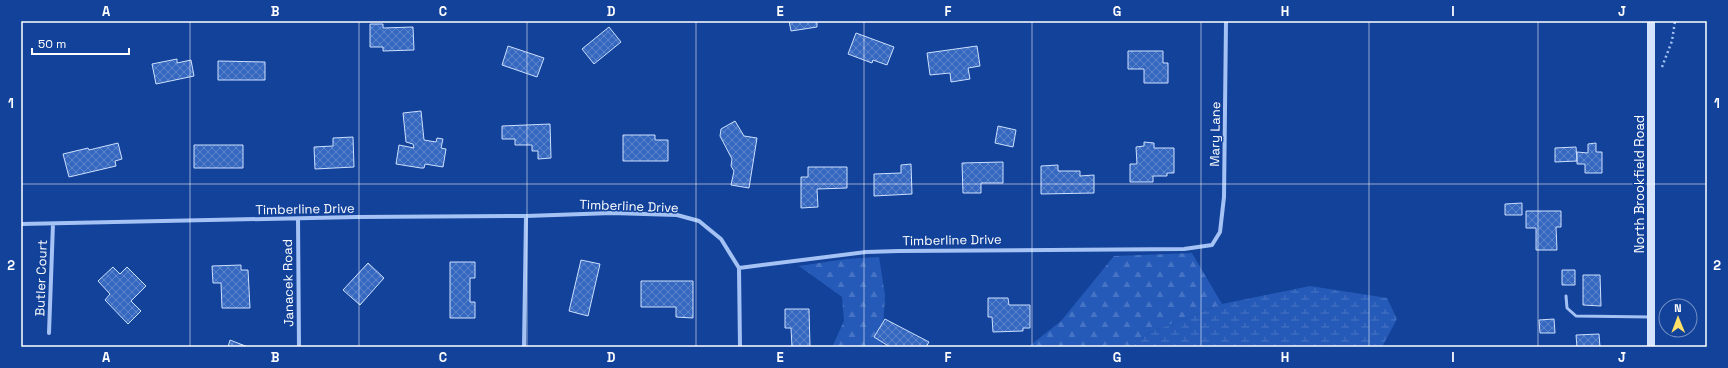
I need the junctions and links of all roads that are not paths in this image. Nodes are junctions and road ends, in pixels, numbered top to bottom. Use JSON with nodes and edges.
{"nodes":[{"id":1,"x":1226,"y":21,"type":"edge"},
{"id":2,"x":1651,"y":21,"type":"edge"},
{"id":3,"x":526,"y":216,"type":"junction"},
{"id":4,"x":298,"y":219,"type":"junction"},
{"id":5,"x":21,"y":224,"type":"edge"},
{"id":6,"x":53,"y":224,"type":"junction"},
{"id":7,"x":1212,"y":245,"type":"joint"},
{"id":8,"x":739,"y":268,"type":"junction"},
{"id":9,"x":1566,"y":296,"type":"dead end"},
{"id":10,"x":1651,"y":317,"type":"junction"},
{"id":11,"x":49,"y":333,"type":"dead end"},
{"id":12,"x":298,"y":347,"type":"edge"},
{"id":13,"x":524,"y":347,"type":"edge"},
{"id":14,"x":740,"y":347,"type":"edge"},
{"id":15,"x":1651,"y":347,"type":"edge"}],
"edges":[{"from":1,"to":7,"type":"street","name":"Mary Lane"},
{"from":2,"to":10,"type":"street","name":"North Brookfield Road"},
{"from":3,"to":4,"type":"street","name":"Timberline Drive"},
{"from":3,"to":8,"type":"street","name":"Timberline Drive"},
{"from":3,"to":13,"type":"street"},
{"from":4,"to":6,"type":"street","name":"Timberline Drive"},
{"from":4,"to":12,"type":"street","name":"Janacek Road"},
{"from":5,"to":6,"type":"street","name":"Timberline Drive"},
{"from":6,"to":11,"type":"street","name":"Butler Court"},
{"from":7,"to":8,"type":"street","name":"Timberline Drive"},
{"from":8,"to":14,"type":"street"},
{"from":9,"to":10,"type":"lane"},
{"from":10,"to":15,"type":"street","name":"North Brookfield Road"}]}
